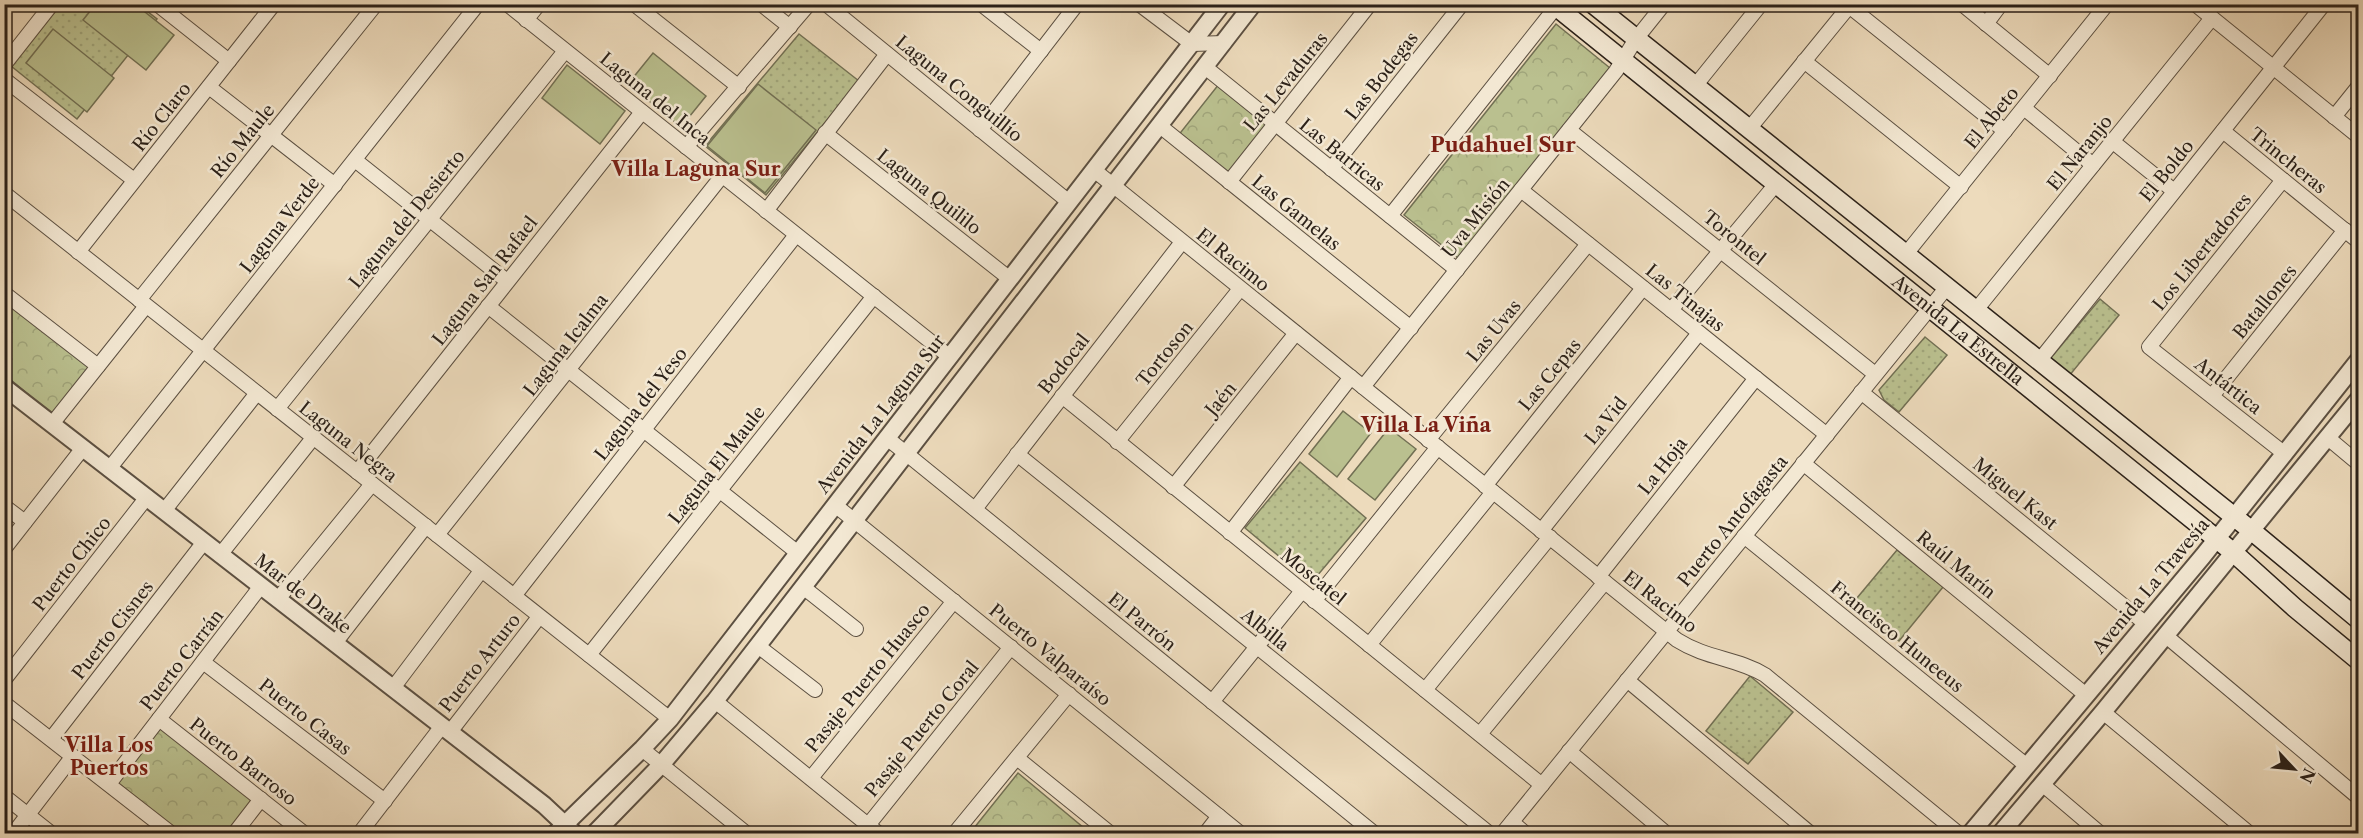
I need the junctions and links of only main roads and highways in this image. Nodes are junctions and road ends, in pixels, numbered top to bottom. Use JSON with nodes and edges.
{"nodes":[{"id":1,"x":1593,"y":4,"type":"edge"},
{"id":2,"x":1555,"y":6,"type":"edge"},
{"id":3,"x":2358,"y":619,"type":"edge"},
{"id":4,"x":2358,"y":660,"type":"edge"}],
"edges":[{"from":1,"to":3,"type":"main road","name":"Avenida La Estrella"},
{"from":2,"to":4,"type":"main road","name":"Avenida La Estrella"}]}
